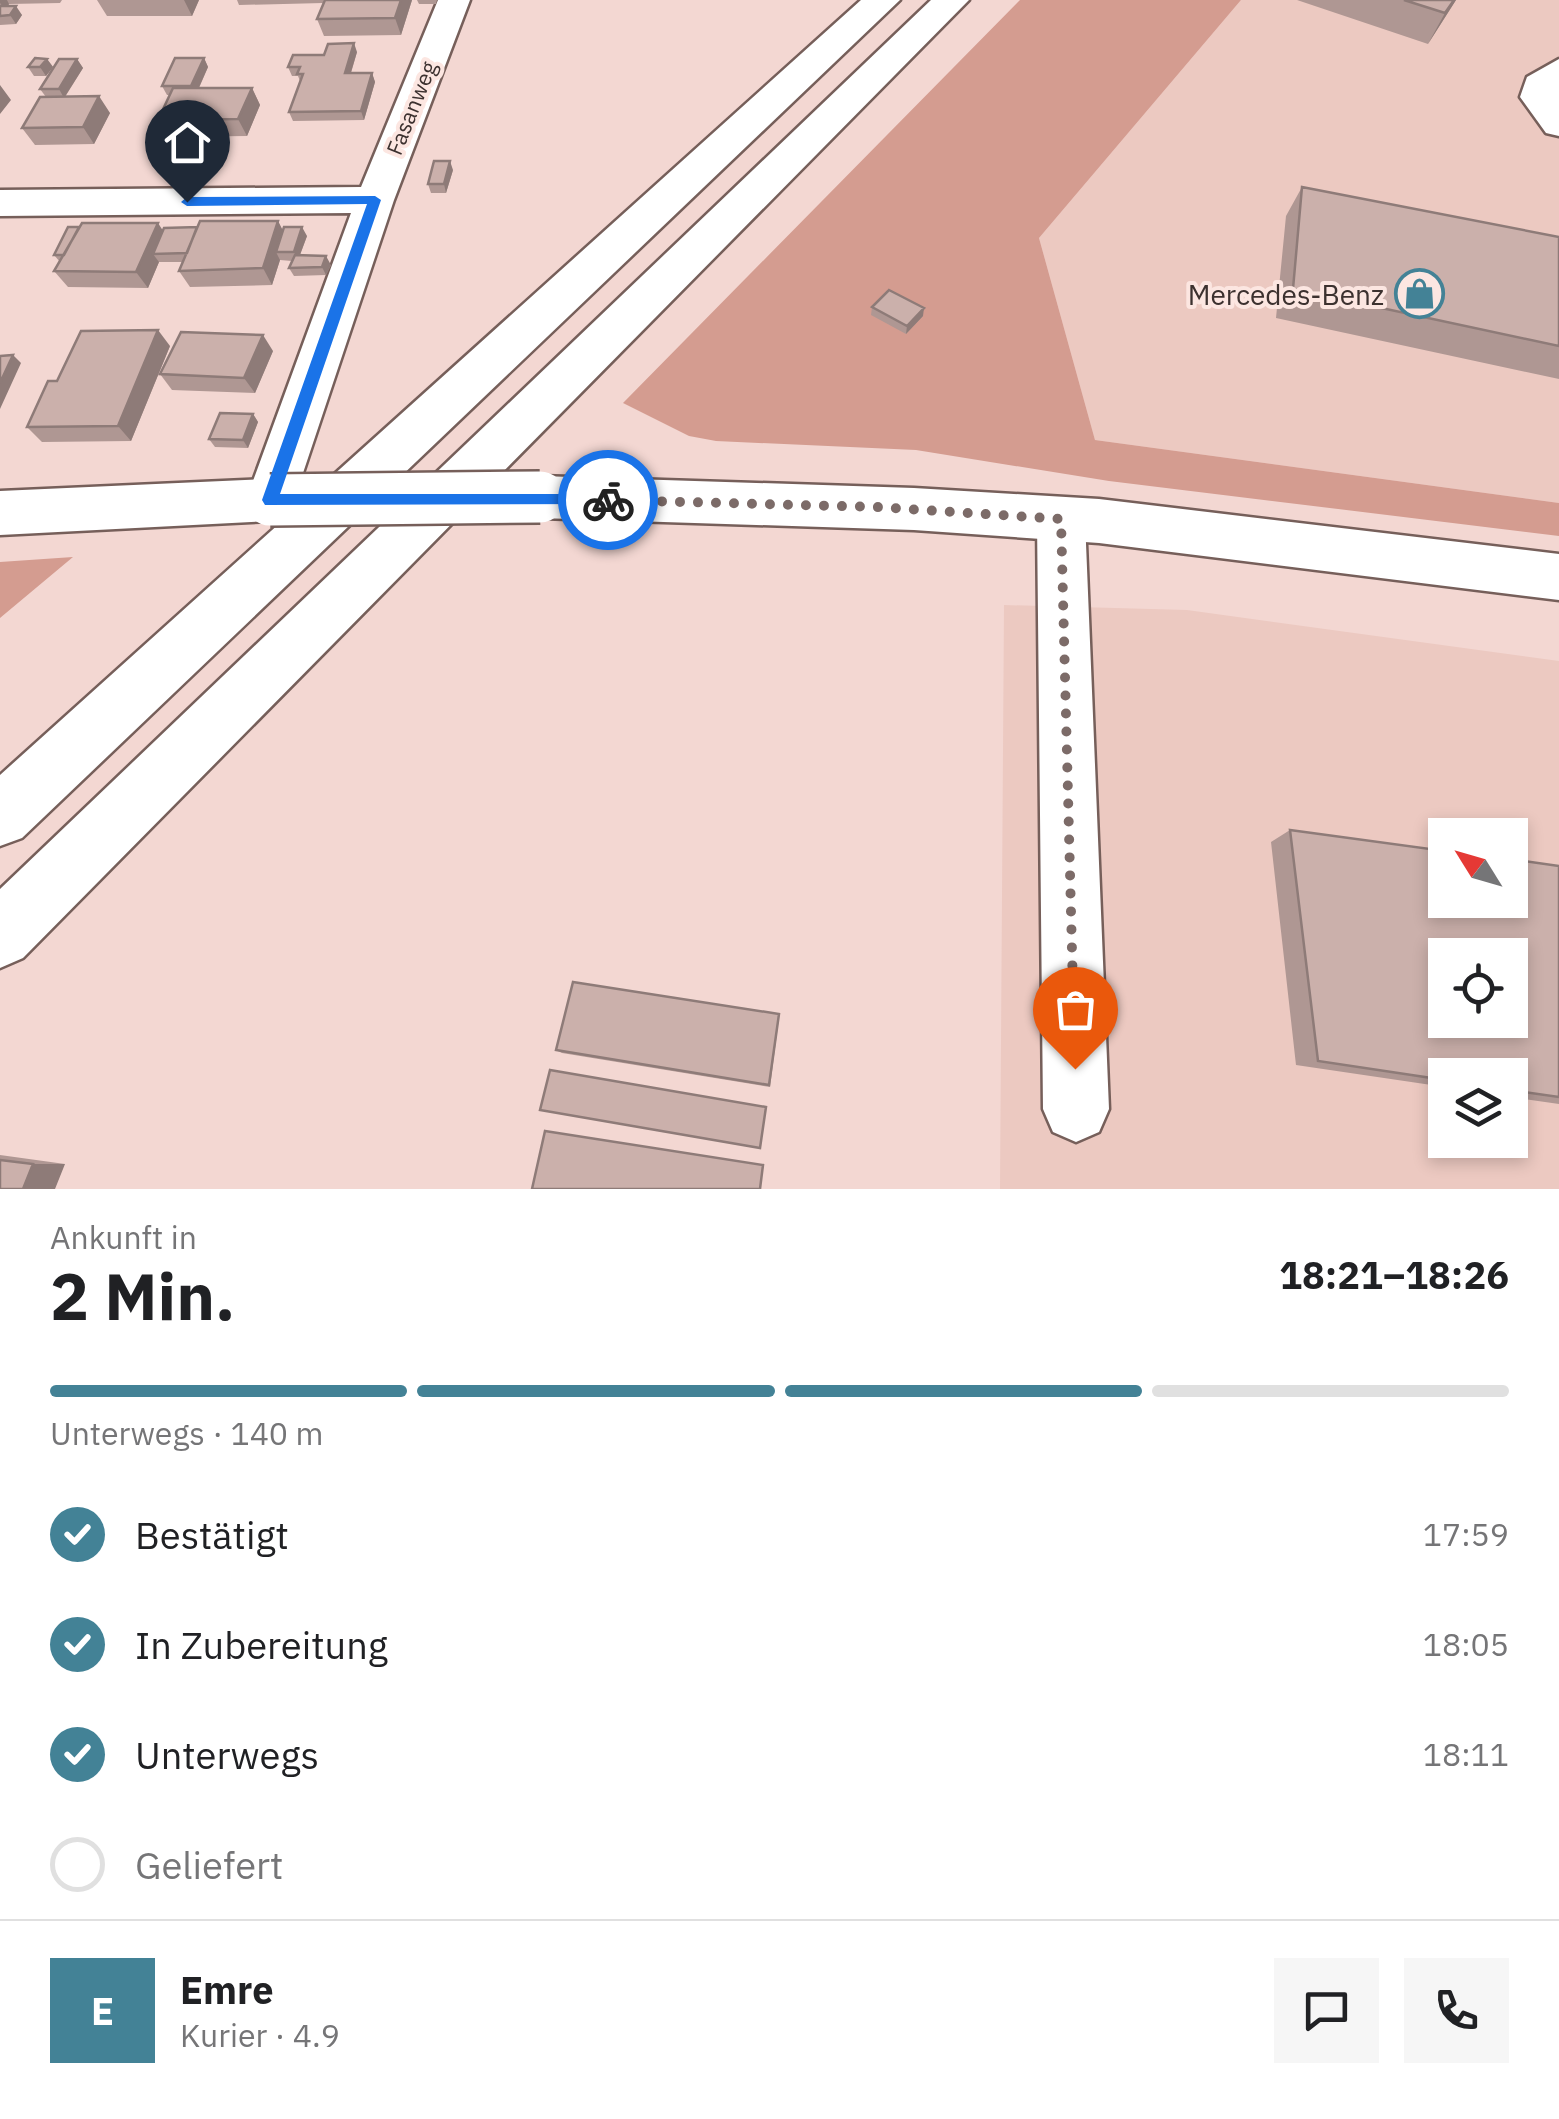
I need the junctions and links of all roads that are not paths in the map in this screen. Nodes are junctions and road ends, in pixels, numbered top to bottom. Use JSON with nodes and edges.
{"nodes":[{"id":1,"x":454,"y":0,"type":"edge"},
{"id":2,"x":882,"y":0,"type":"edge"},
{"id":3,"x":951,"y":0,"type":"edge"},
{"id":4,"x":1559,"y":69,"type":"edge"},
{"id":5,"x":1559,"y":125,"type":"edge"},
{"id":6,"x":375,"y":200,"type":"junction"},
{"id":7,"x":0,"y":203,"type":"edge"},
{"id":8,"x":264,"y":489,"type":"junction"},
{"id":9,"x":0,"y":513,"type":"edge"},
{"id":10,"x":1061,"y":519,"type":"junction"},
{"id":11,"x":1559,"y":577,"type":"edge"},
{"id":12,"x":0,"y":816,"type":"edge"},
{"id":13,"x":0,"y":935,"type":"edge"},
{"id":14,"x":1076,"y":1109,"type":"dead end"}],
"edges":[{"from":1,"to":6,"type":"street","name":"Fasanweg"},
{"from":2,"to":12,"type":"main road"},
{"from":3,"to":13,"type":"main road"},
{"from":4,"to":5,"type":"street"},
{"from":6,"to":7,"type":"street"},
{"from":6,"to":8,"type":"street","name":"Fasanweg"},
{"from":8,"to":9,"type":"main road"},
{"from":8,"to":10,"type":"main road","bridge":true},
{"from":10,"to":11,"type":"main road"},
{"from":10,"to":14,"type":"street"}]}
